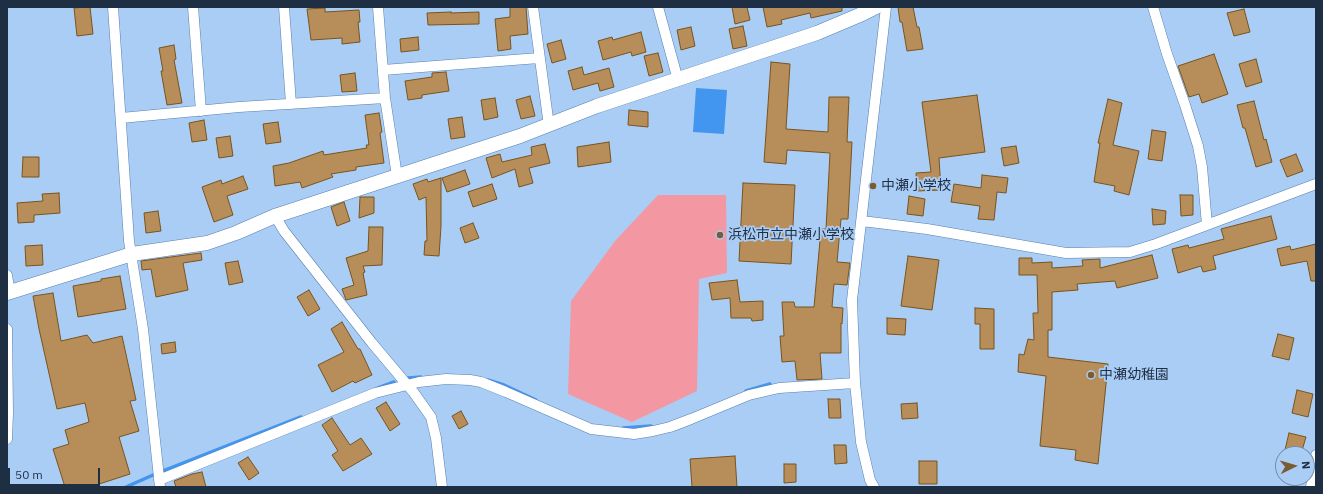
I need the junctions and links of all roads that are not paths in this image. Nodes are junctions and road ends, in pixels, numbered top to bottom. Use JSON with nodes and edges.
{"nodes":[{"id":1,"x":112,"y":7,"type":"edge"},
{"id":2,"x":193,"y":7,"type":"edge"},
{"id":3,"x":284,"y":7,"type":"edge"},
{"id":4,"x":378,"y":7,"type":"edge"},
{"id":5,"x":533,"y":7,"type":"edge"},
{"id":6,"x":658,"y":7,"type":"edge"},
{"id":7,"x":876,"y":7,"type":"edge"},
{"id":8,"x":886,"y":7,"type":"edge"},
{"id":9,"x":1153,"y":7,"type":"edge"},
{"id":10,"x":539,"y":58,"type":"junction"},
{"id":11,"x":383,"y":70,"type":"junction"},
{"id":12,"x":678,"y":80,"type":"junction"},
{"id":13,"x":385,"y":98,"type":"junction"},
{"id":14,"x":291,"y":104,"type":"junction"},
{"id":15,"x":201,"y":111,"type":"junction"},
{"id":16,"x":121,"y":118,"type":"junction"},
{"id":17,"x":549,"y":126,"type":"junction"},
{"id":18,"x":397,"y":176,"type":"junction"},
{"id":19,"x":1316,"y":184,"type":"edge"},
{"id":20,"x":275,"y":216,"type":"junction"},
{"id":21,"x":862,"y":221,"type":"junction"},
{"id":22,"x":1207,"y":225,"type":"junction"},
{"id":23,"x":132,"y":254,"type":"junction"},
{"id":24,"x":7,"y":275,"type":"edge"},
{"id":25,"x":8,"y":293,"type":"edge"},
{"id":26,"x":7,"y":329,"type":"edge"},
{"id":27,"x":855,"y":383,"type":"junction"},
{"id":28,"x":406,"y":385,"type":"junction"},
{"id":29,"x":7,"y":438,"type":"edge"},
{"id":30,"x":1316,"y":455,"type":"edge"},
{"id":31,"x":159,"y":478,"type":"edge"},
{"id":32,"x":869,"y":485,"type":"edge"},
{"id":33,"x":442,"y":487,"type":"edge"},
{"id":34,"x":1311,"y":487,"type":"edge"}],
"edges":[{"from":1,"to":16,"type":"street"},
{"from":2,"to":15,"type":"street"},
{"from":3,"to":14,"type":"street"},
{"from":4,"to":11,"type":"street"},
{"from":5,"to":10,"type":"street"},
{"from":6,"to":12,"type":"street"},
{"from":7,"to":12,"type":"street"},
{"from":8,"to":21,"type":"street"},
{"from":9,"to":22,"type":"street"},
{"from":10,"to":11,"type":"street"},
{"from":10,"to":17,"type":"street"},
{"from":11,"to":13,"type":"street"},
{"from":12,"to":17,"type":"street"},
{"from":13,"to":14,"type":"street"},
{"from":13,"to":18,"type":"street"},
{"from":14,"to":15,"type":"street"},
{"from":15,"to":16,"type":"street"},
{"from":16,"to":23,"type":"street"},
{"from":17,"to":18,"type":"street"},
{"from":18,"to":20,"type":"street"},
{"from":19,"to":22,"type":"street"},
{"from":20,"to":23,"type":"street"},
{"from":20,"to":28,"type":"street"},
{"from":21,"to":22,"type":"street"},
{"from":21,"to":27,"type":"street"},
{"from":23,"to":25,"type":"street"},
{"from":23,"to":31,"type":"street"},
{"from":24,"to":25,"type":"street"},
{"from":26,"to":29,"type":"street"},
{"from":27,"to":28,"type":"street"},
{"from":27,"to":32,"type":"street"},
{"from":28,"to":31,"type":"street"},
{"from":28,"to":33,"type":"street"},
{"from":30,"to":34,"type":"street"}]}
